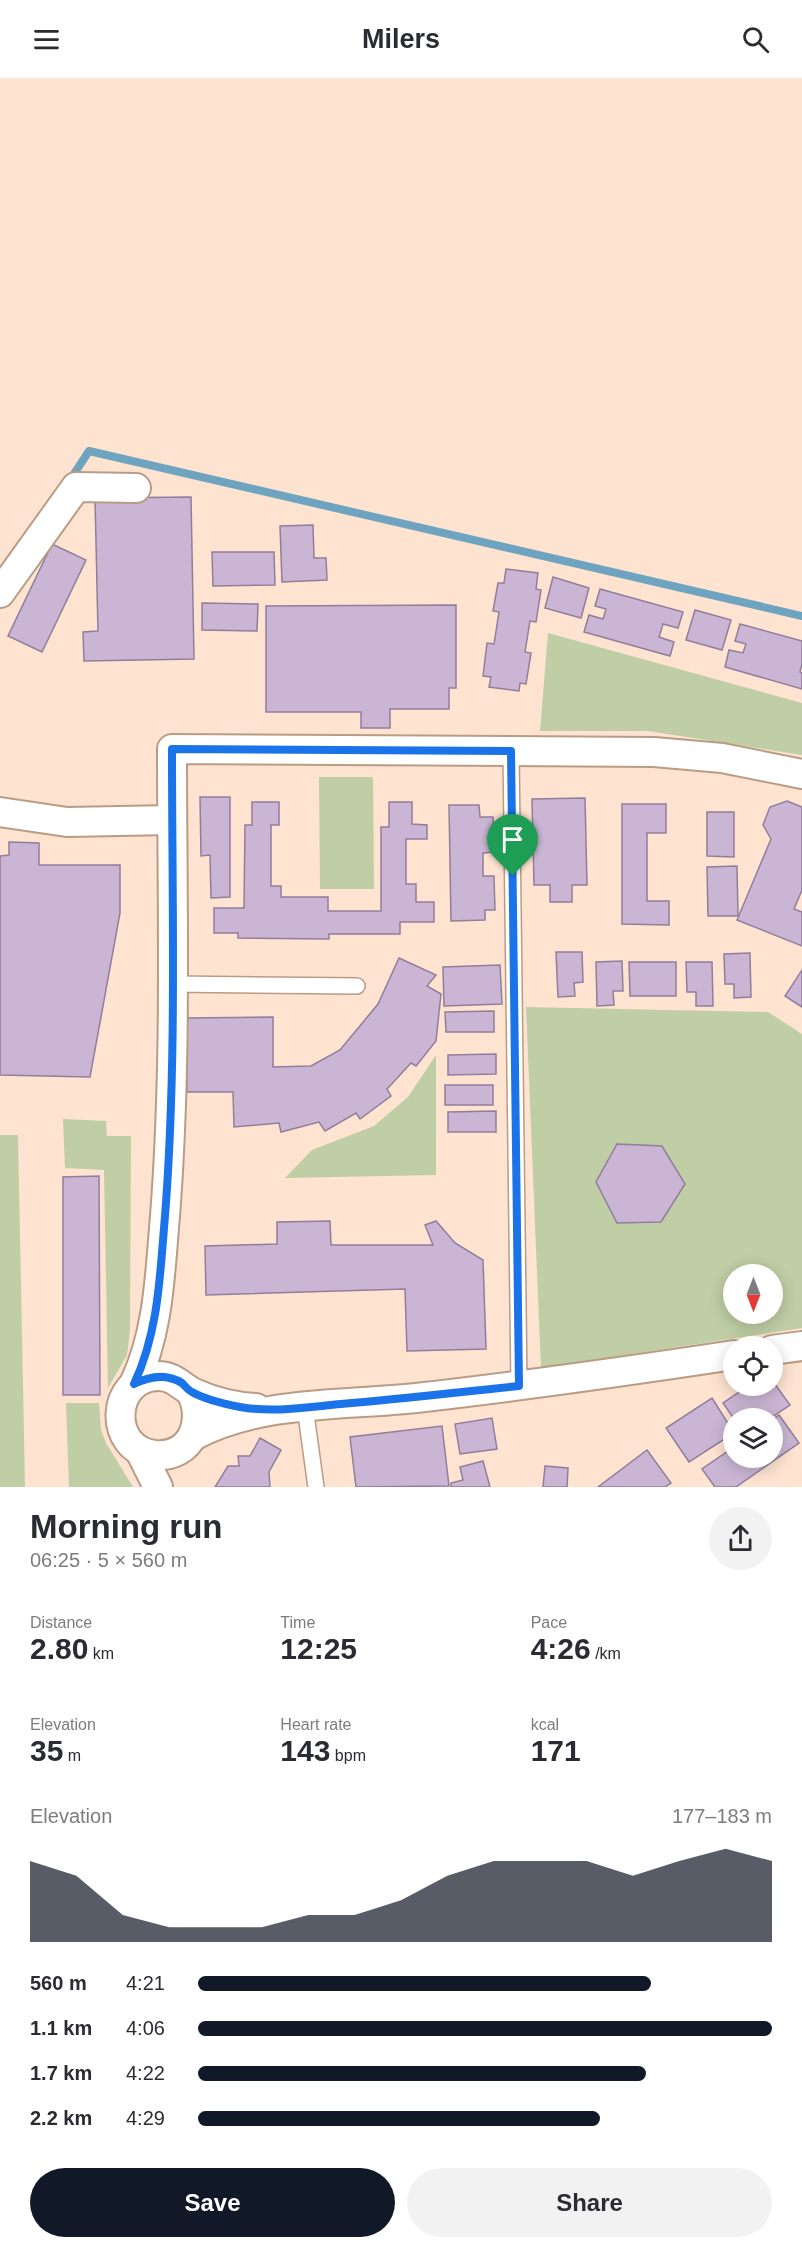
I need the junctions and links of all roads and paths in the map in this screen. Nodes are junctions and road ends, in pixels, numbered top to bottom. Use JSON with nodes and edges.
{"nodes":[{"id":1,"x":136,"y":488,"type":"dead end"},
{"id":2,"x":0,"y":593,"type":"edge"},
{"id":3,"x":511,"y":751,"type":"junction"},
{"id":4,"x":802,"y":774,"type":"edge"},
{"id":5,"x":0,"y":812,"type":"edge"},
{"id":6,"x":172,"y":820,"type":"junction"},
{"id":7,"x":172,"y":984,"type":"junction"},
{"id":8,"x":357,"y":986,"type":"dead end"},
{"id":9,"x":158,"y":1302,"type":"junction"},
{"id":10,"x":802,"y":1346,"type":"edge"},
{"id":11,"x":783,"y":1349,"type":"edge"},
{"id":12,"x":723,"y":1357,"type":"edge"},
{"id":13,"x":134,"y":1384,"type":"junction"},
{"id":14,"x":519,"y":1386,"type":"junction"},
{"id":15,"x":186,"y":1388,"type":"junction"},
{"id":16,"x":305,"y":1407,"type":"junction"},
{"id":17,"x":273,"y":1410,"type":"junction"},
{"id":18,"x":186,"y":1443,"type":"junction"},
{"id":19,"x":140,"y":1450,"type":"junction"},
{"id":20,"x":158,"y":1487,"type":"edge"},
{"id":21,"x":170,"y":1487,"type":"edge"},
{"id":22,"x":316,"y":1487,"type":"edge"}],
"edges":[{"from":1,"to":2,"type":"street"},
{"from":3,"to":4,"type":"street"},
{"from":3,"to":6,"type":"street"},
{"from":3,"to":14,"type":"lane"},
{"from":5,"to":6,"type":"street"},
{"from":6,"to":7,"type":"street"},
{"from":7,"to":8,"type":"lane"},
{"from":7,"to":9,"type":"street"},
{"from":9,"to":13,"type":"street"},
{"from":9,"to":15,"type":"street"},
{"from":10,"to":11,"type":"street"},
{"from":12,"to":14,"type":"street"},
{"from":13,"to":15,"type":"street"},
{"from":13,"to":19,"type":"street"},
{"from":14,"to":16,"type":"street"},
{"from":15,"to":17,"type":"street"},
{"from":15,"to":18,"type":"street"},
{"from":16,"to":17,"type":"street"},
{"from":16,"to":22,"type":"lane"},
{"from":17,"to":18,"type":"street"},
{"from":18,"to":19,"type":"street"},
{"from":18,"to":21,"type":"street"},
{"from":19,"to":20,"type":"street"}]}
